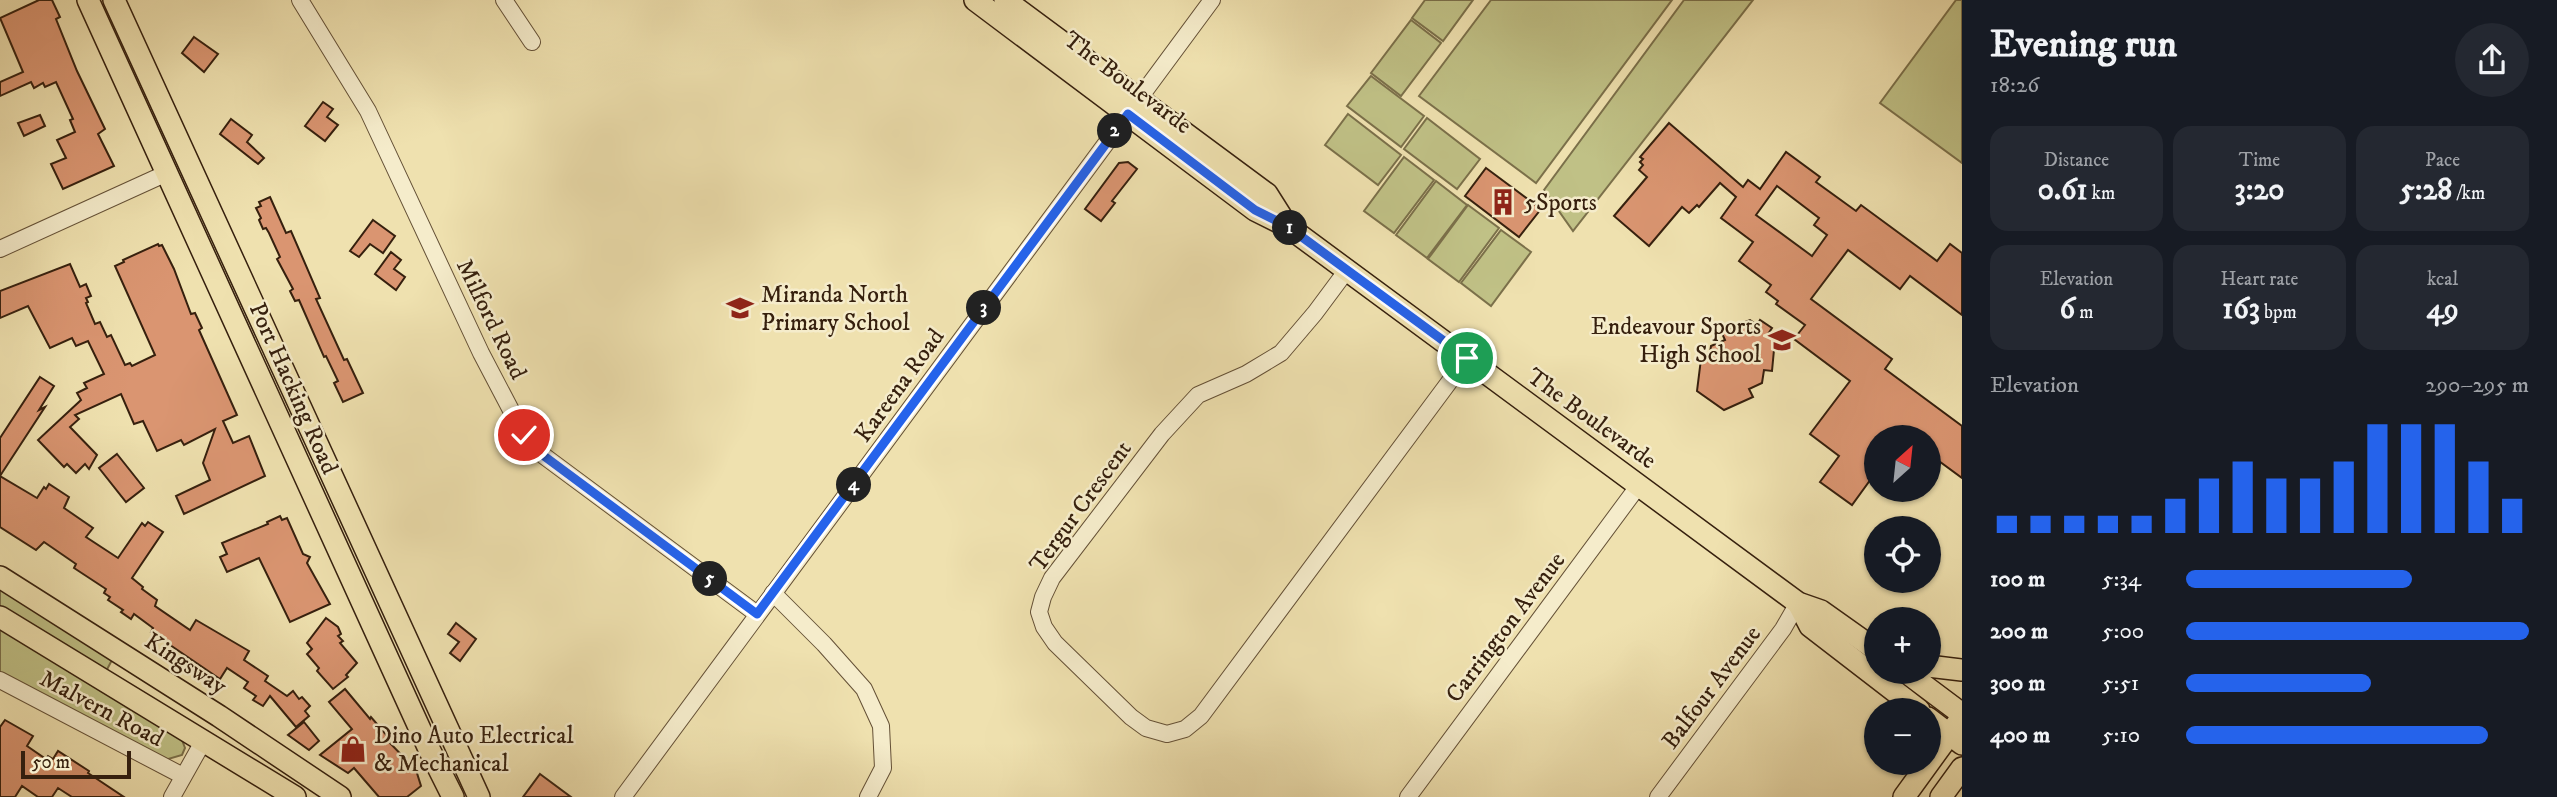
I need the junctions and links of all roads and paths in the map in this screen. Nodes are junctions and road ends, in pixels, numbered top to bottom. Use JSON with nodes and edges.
{"nodes":[{"id":1,"x":88,"y":0,"type":"edge"},
{"id":2,"x":114,"y":0,"type":"edge"},
{"id":3,"x":300,"y":0,"type":"edge"},
{"id":4,"x":505,"y":0,"type":"edge"},
{"id":5,"x":975,"y":0,"type":"edge"},
{"id":6,"x":1005,"y":0,"type":"edge"},
{"id":7,"x":1212,"y":0,"type":"edge"},
{"id":8,"x":532,"y":42,"type":"dead end"},
{"id":9,"x":1134,"y":106,"type":"junction"},
{"id":10,"x":188,"y":162,"type":"junction"},
{"id":11,"x":166,"y":173,"type":"junction"},
{"id":12,"x":0,"y":249,"type":"edge"},
{"id":13,"x":1347,"y":270,"type":"junction"},
{"id":14,"x":1467,"y":358,"type":"junction"},
{"id":15,"x":1639,"y":485,"type":"junction"},
{"id":16,"x":0,"y":577,"type":"edge"},
{"id":17,"x":773,"y":593,"type":"junction"},
{"id":18,"x":1798,"y":603,"type":"junction"},
{"id":19,"x":757,"y":614,"type":"junction"},
{"id":20,"x":0,"y":617,"type":"edge"},
{"id":21,"x":1841,"y":624,"type":"junction"},
{"id":22,"x":1864,"y":636,"type":"edge"},
{"id":23,"x":1864,"y":641,"type":"edge"},
{"id":24,"x":1941,"y":668,"type":"edge"},
{"id":25,"x":1962,"y":670,"type":"edge"},
{"id":26,"x":0,"y":680,"type":"edge"},
{"id":27,"x":1922,"y":684,"type":"edge"},
{"id":28,"x":1903,"y":698,"type":"edge"},
{"id":29,"x":1962,"y":715,"type":"edge"},
{"id":30,"x":219,"y":716,"type":"junction"},
{"id":31,"x":1941,"y":728,"type":"edge"},
{"id":32,"x":1956,"y":739,"type":"edge"},
{"id":33,"x":204,"y":740,"type":"junction"},
{"id":34,"x":1962,"y":768,"type":"edge"},
{"id":35,"x":183,"y":776,"type":"junction"},
{"id":36,"x":172,"y":797,"type":"edge"},
{"id":37,"x":295,"y":797,"type":"edge"},
{"id":38,"x":340,"y":797,"type":"edge"},
{"id":39,"x":453,"y":797,"type":"edge"},
{"id":40,"x":479,"y":797,"type":"edge"},
{"id":41,"x":623,"y":797,"type":"edge"},
{"id":42,"x":868,"y":797,"type":"edge"},
{"id":43,"x":1408,"y":797,"type":"edge"},
{"id":44,"x":1658,"y":797,"type":"edge"},
{"id":45,"x":1904,"y":797,"type":"edge"},
{"id":46,"x":1941,"y":797,"type":"edge"}],
"edges":[{"from":1,"to":11,"type":"main road","name":"Port Hacking Road"},
{"from":2,"to":10,"type":"main road","name":"Port Hacking Road"},
{"from":3,"to":19,"type":"street","name":"Milford Road"},
{"from":4,"to":8,"type":"street"},
{"from":5,"to":9,"type":"main road","name":"The Boulevarde"},
{"from":6,"to":9,"type":"main road","name":"The Boulevarde"},
{"from":7,"to":9,"type":"street","name":"Kareena Road"},
{"from":9,"to":13,"type":"main road","name":"The Boulevarde"},
{"from":9,"to":17,"type":"street","name":"Kareena Road"},
{"from":10,"to":11,"type":"main road"},
{"from":10,"to":40,"type":"main road","name":"Port Hacking Road"},
{"from":11,"to":12,"type":"street"},
{"from":11,"to":39,"type":"main road","name":"Port Hacking Road"},
{"from":13,"to":14,"type":"main road","name":"The Boulevarde"},
{"from":13,"to":14,"type":"street","name":"Tergur Crescent"},
{"from":14,"to":15,"type":"main road","name":"The Boulevarde"},
{"from":15,"to":18,"type":"main road","name":"The Boulevarde"},
{"from":15,"to":43,"type":"street","name":"Carrington Avenue"},
{"from":16,"to":30,"type":"main road","name":"Kingsway"},
{"from":17,"to":19,"type":"street","name":"Kareena Road"},
{"from":17,"to":42,"type":"street"},
{"from":18,"to":21,"type":"main road","name":"The Boulevarde"},
{"from":18,"to":28,"type":"main road","name":"The Boulevarde"},
{"from":18,"to":44,"type":"street","name":"Balfour Avenue"},
{"from":19,"to":41,"type":"street","name":"Kareena Road"},
{"from":20,"to":33,"type":"main road"},
{"from":21,"to":22,"type":"main road"},
{"from":21,"to":23,"type":"main road","name":"The Boulevarde"},
{"from":24,"to":25,"type":"main road"},
{"from":26,"to":35,"type":"street","name":"Malvern Road"},
{"from":27,"to":29,"type":"main road"},
{"from":29,"to":32,"type":"main road"},
{"from":30,"to":33,"type":"main road"},
{"from":30,"to":38,"type":"main road","name":"Kingsway"},
{"from":31,"to":32,"type":"main road"},
{"from":32,"to":45,"type":"main road"},
{"from":33,"to":35,"type":"street"},
{"from":33,"to":37,"type":"main road"},
{"from":34,"to":46,"type":"main road"},
{"from":35,"to":36,"type":"street"}]}
